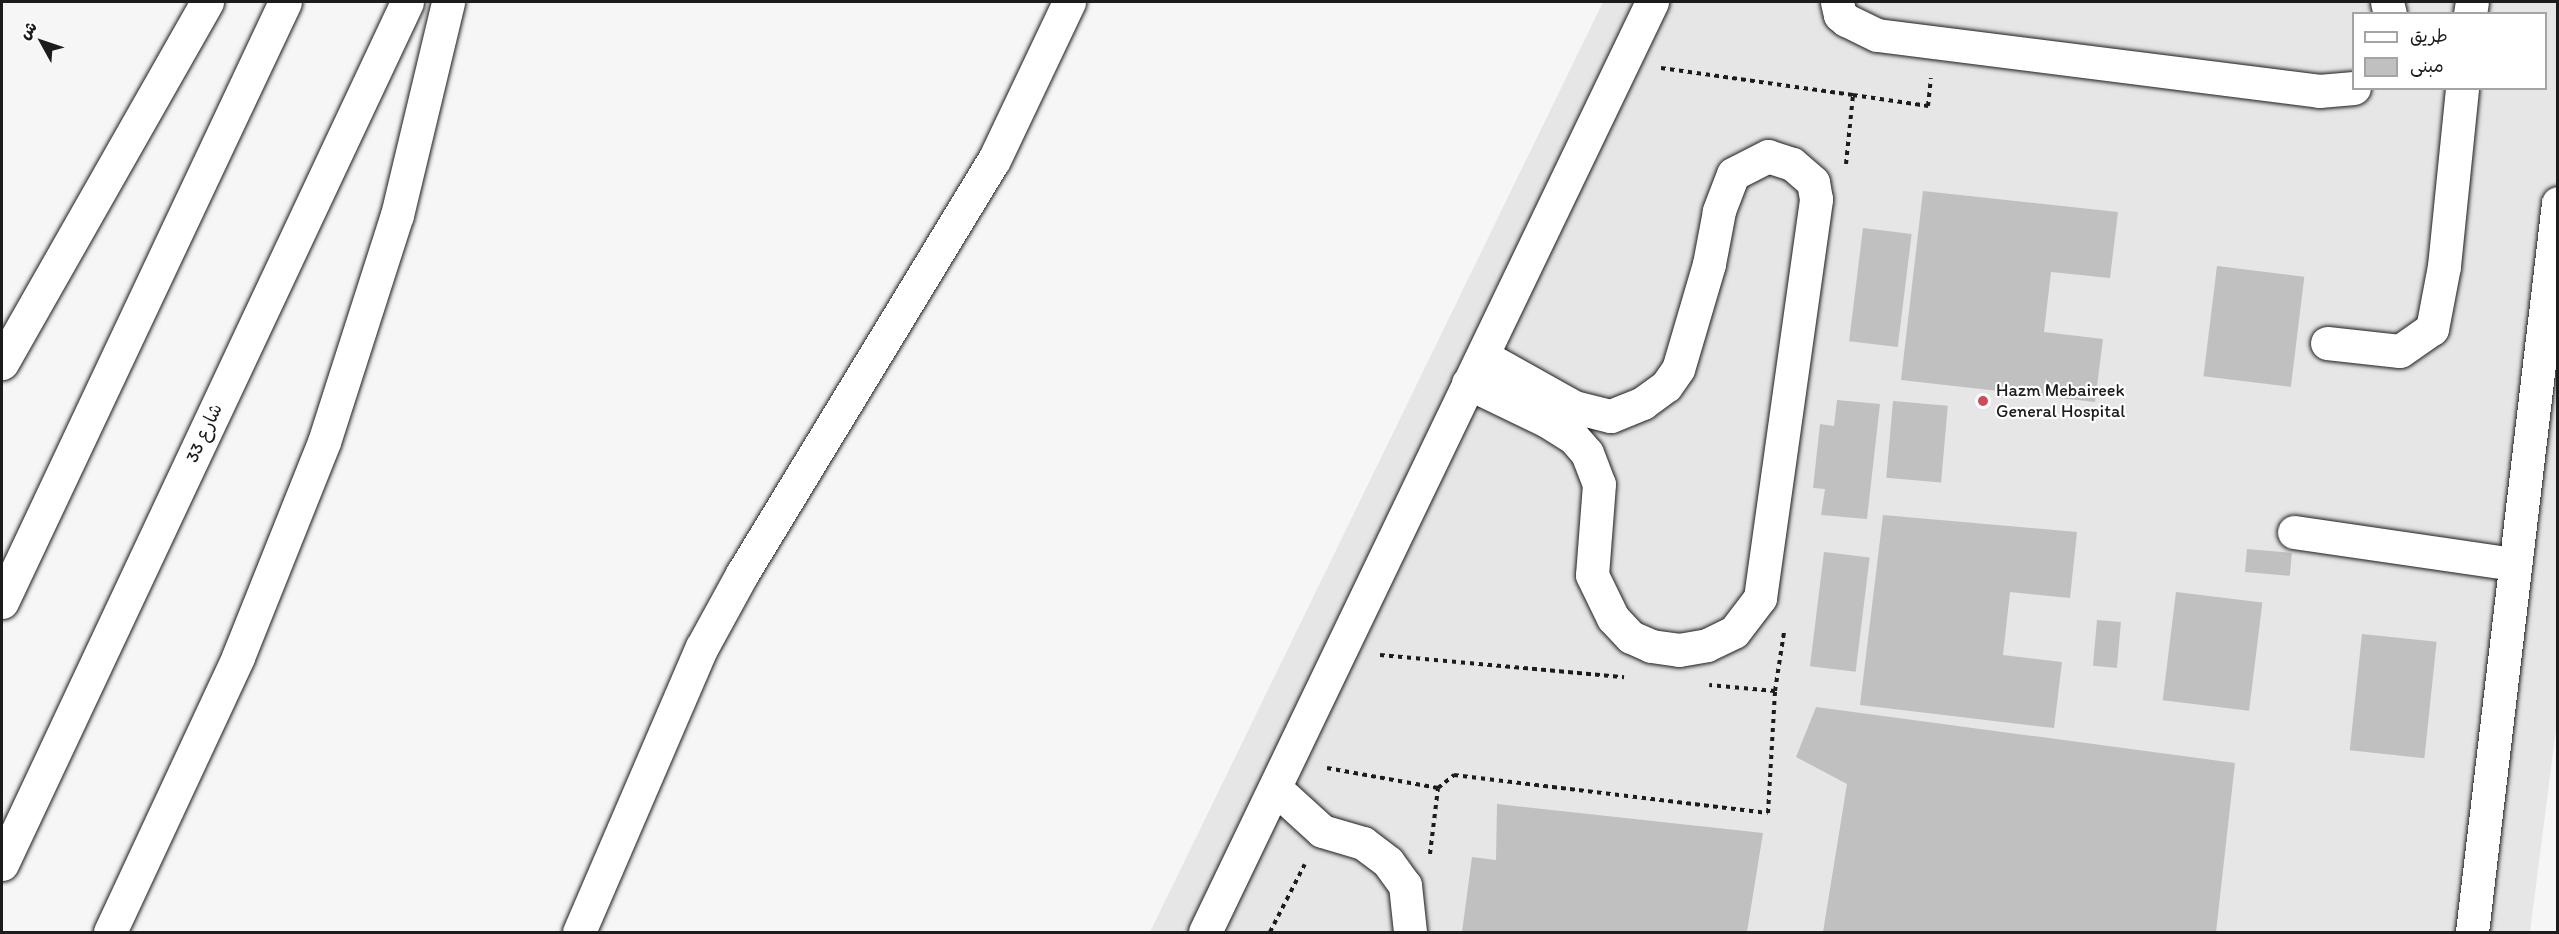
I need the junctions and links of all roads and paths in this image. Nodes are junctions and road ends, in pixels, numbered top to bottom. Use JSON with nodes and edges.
{"nodes":[{"id":1,"x":207,"y":2,"type":"edge"},
{"id":2,"x":285,"y":2,"type":"edge"},
{"id":3,"x":407,"y":2,"type":"edge"},
{"id":4,"x":448,"y":2,"type":"edge"},
{"id":5,"x":1068,"y":2,"type":"edge"},
{"id":6,"x":1652,"y":2,"type":"edge"},
{"id":7,"x":1837,"y":2,"type":"edge"},
{"id":8,"x":1653,"y":67,"type":"dead end"},
{"id":9,"x":2352,"y":88,"type":"edge"},
{"id":10,"x":2462,"y":90,"type":"edge"},
{"id":11,"x":1853,"y":95,"type":"dead end"},
{"id":12,"x":2558,"y":203,"type":"edge"},
{"id":13,"x":2327,"y":342,"type":"dead end"},
{"id":14,"x":2,"y":363,"type":"edge"},
{"id":15,"x":1475,"y":370,"type":"junction"},
{"id":16,"x":2294,"y":532,"type":"dead end"},
{"id":17,"x":2513,"y":564,"type":"junction"},
{"id":18,"x":2,"y":602,"type":"edge"},
{"id":19,"x":1342,"y":651,"type":"junction"},
{"id":20,"x":1634,"y":678,"type":"dead end"},
{"id":21,"x":1705,"y":684,"type":"dead end"},
{"id":22,"x":1283,"y":775,"type":"junction"},
{"id":23,"x":1438,"y":788,"type":"junction"},
{"id":24,"x":1322,"y":831,"type":"junction"},
{"id":25,"x":2,"y":864,"type":"edge"},
{"id":26,"x":1428,"y":866,"type":"dead end"},
{"id":27,"x":110,"y":933,"type":"edge"},
{"id":28,"x":579,"y":933,"type":"edge"},
{"id":29,"x":1205,"y":933,"type":"edge"},
{"id":30,"x":1270,"y":933,"type":"edge"},
{"id":31,"x":1410,"y":933,"type":"edge"},
{"id":32,"x":2472,"y":933,"type":"edge"}],
"edges":[{"from":1,"to":14,"type":"main road"},
{"from":2,"to":18,"type":"main road"},
{"from":3,"to":25,"type":"main road","name":"شارع 33"},
{"from":4,"to":27,"type":"main road"},
{"from":5,"to":28,"type":"main road"},
{"from":6,"to":15,"type":"main road"},
{"from":7,"to":9,"type":"main road"},
{"from":8,"to":11,"type":"path"},
{"from":10,"to":13,"type":"main road"},
{"from":12,"to":17,"type":"main road"},
{"from":15,"to":15,"type":"main road"},
{"from":15,"to":19,"type":"main road"},
{"from":16,"to":17,"type":"main road"},
{"from":17,"to":32,"type":"main road"},
{"from":19,"to":20,"type":"path"},
{"from":19,"to":22,"type":"main road"},
{"from":21,"to":23,"type":"path"},
{"from":22,"to":23,"type":"path"},
{"from":22,"to":24,"type":"main road"},
{"from":22,"to":29,"type":"main road"},
{"from":23,"to":26,"type":"path"},
{"from":24,"to":30,"type":"path"},
{"from":24,"to":31,"type":"main road"}]}
